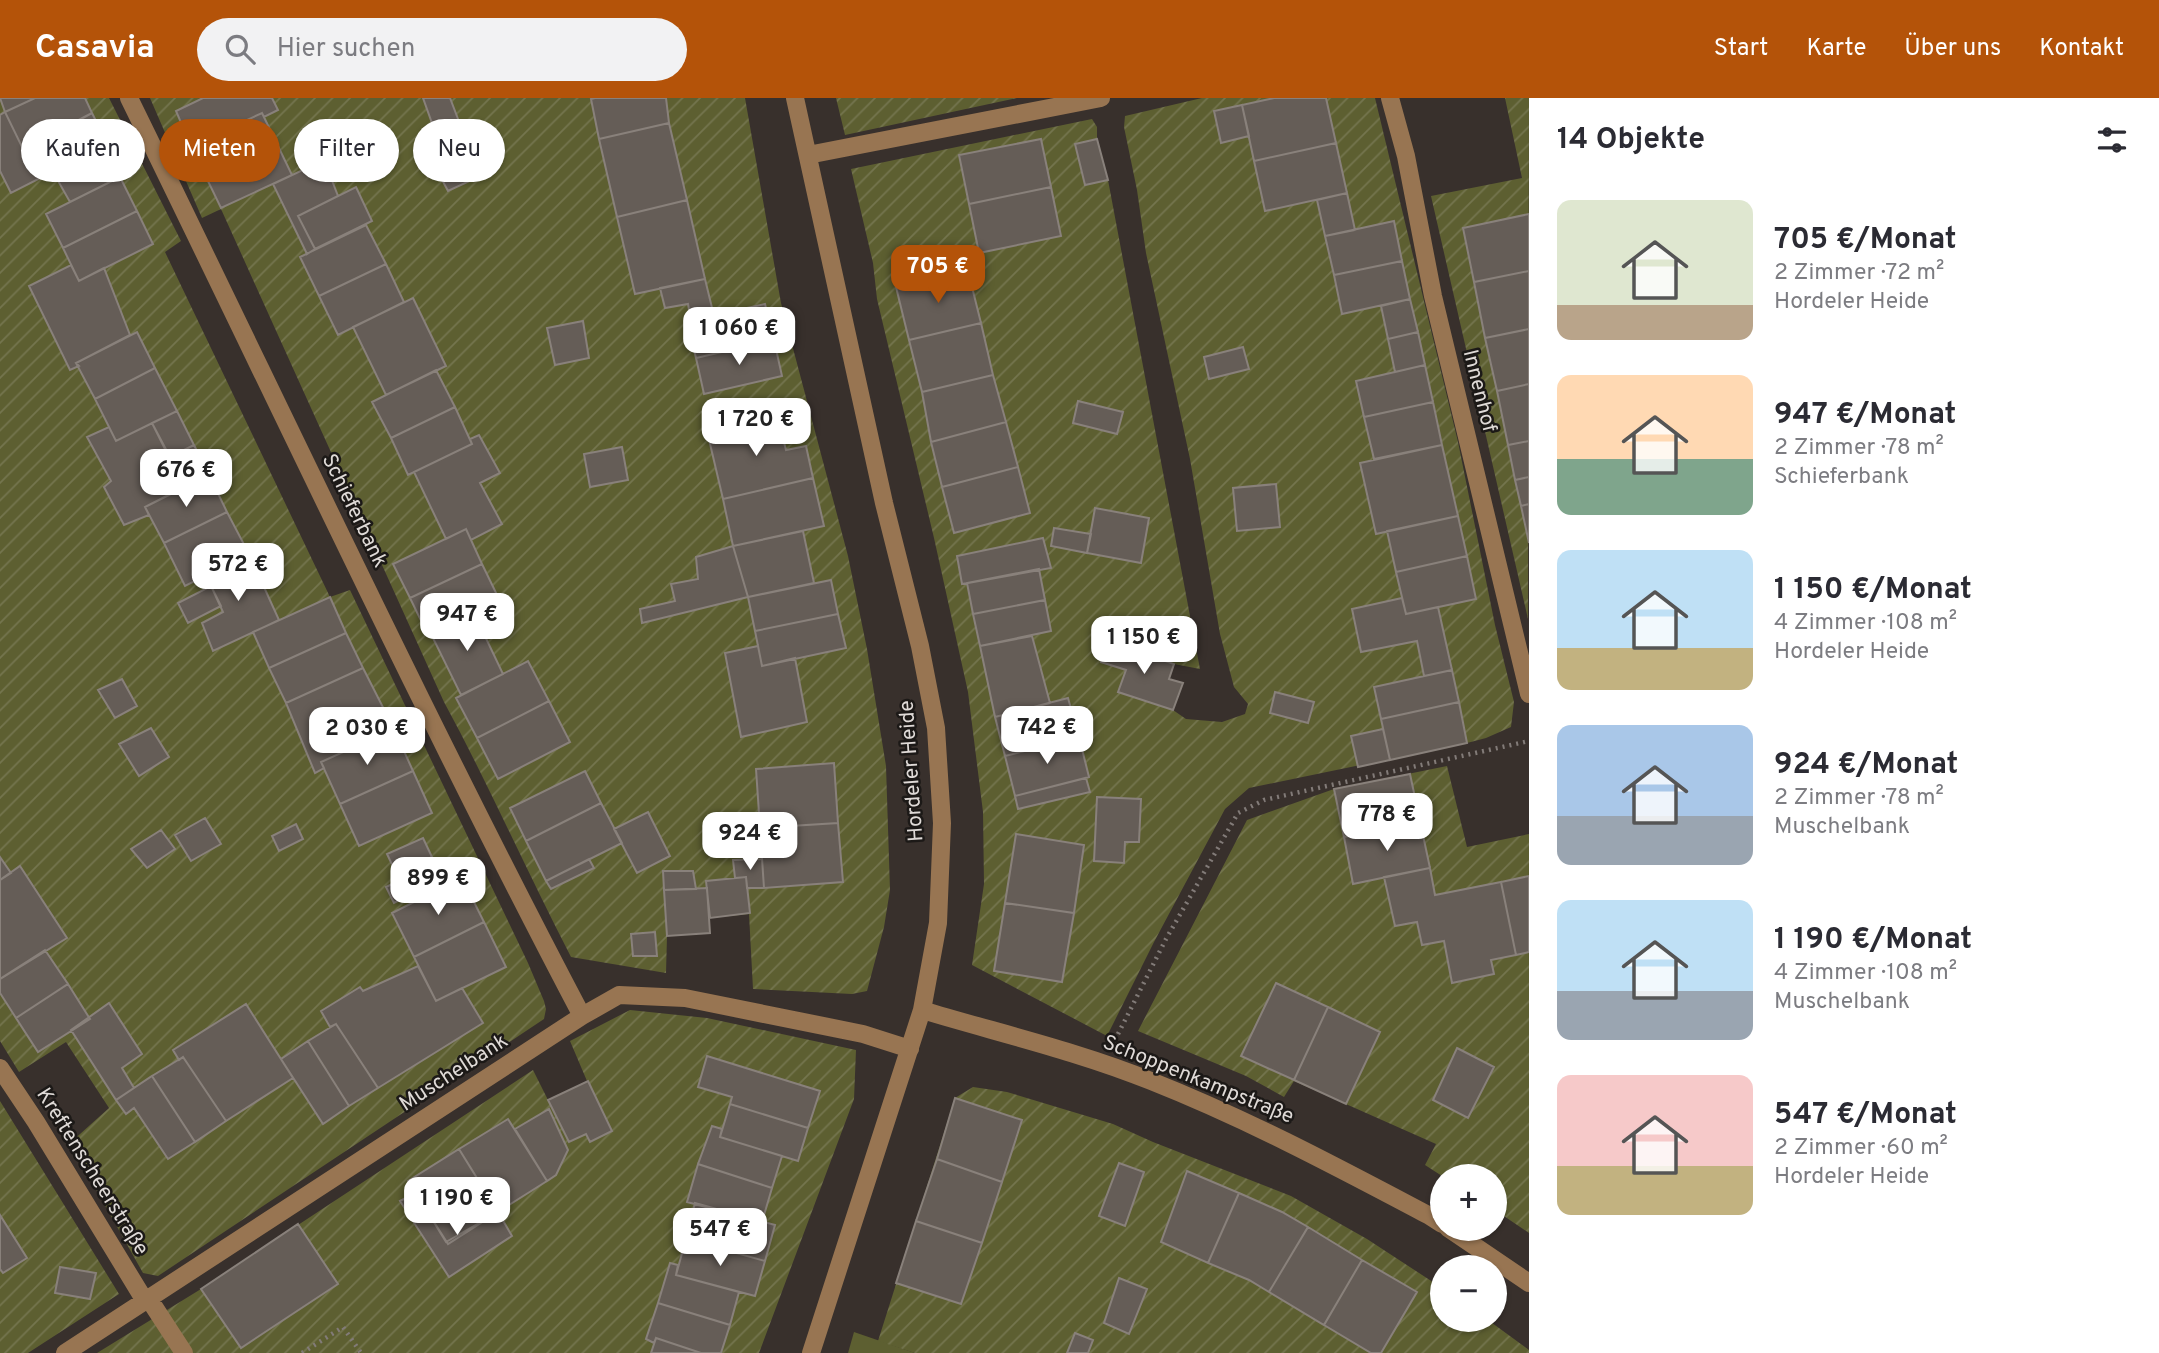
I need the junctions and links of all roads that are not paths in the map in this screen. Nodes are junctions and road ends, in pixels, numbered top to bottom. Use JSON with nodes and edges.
{"nodes":[{"id":1,"x":129,"y":98,"type":"edge"},
{"id":2,"x":795,"y":98,"type":"edge"},
{"id":3,"x":1101,"y":98,"type":"edge"},
{"id":4,"x":1390,"y":98,"type":"edge"},
{"id":5,"x":808,"y":155,"type":"junction"},
{"id":6,"x":1529,"y":694,"type":"edge"},
{"id":7,"x":922,"y":1010,"type":"junction"},
{"id":8,"x":582,"y":1016,"type":"junction"},
{"id":9,"x":910,"y":1049,"type":"junction"},
{"id":10,"x":0,"y":1068,"type":"edge"},
{"id":11,"x":1430,"y":1216,"type":"edge"},
{"id":12,"x":1467,"y":1241,"type":"edge"},
{"id":13,"x":1529,"y":1283,"type":"edge"},
{"id":14,"x":147,"y":1300,"type":"junction"},
{"id":15,"x":65,"y":1353,"type":"edge"},
{"id":16,"x":184,"y":1353,"type":"edge"},
{"id":17,"x":811,"y":1353,"type":"edge"}],
"edges":[{"from":1,"to":8,"type":"street","name":"Schieferbank"},
{"from":2,"to":5,"type":"street","name":"Hordeler Heide"},
{"from":3,"to":5,"type":"street"},
{"from":4,"to":6,"type":"street","name":"Innenhof"},
{"from":5,"to":7,"type":"street","name":"Hordeler Heide"},
{"from":7,"to":9,"type":"street","name":"Hordeler Heide"},
{"from":7,"to":11,"type":"street","name":"Schoppenkampstraße"},
{"from":8,"to":9,"type":"street","name":"Muschelbank"},
{"from":8,"to":14,"type":"street","name":"Muschelbank"},
{"from":9,"to":17,"type":"street","name":"Hordeler Heide"},
{"from":10,"to":14,"type":"street","name":"Kreftenscheerstraße"},
{"from":12,"to":13,"type":"street"},
{"from":14,"to":15,"type":"street","name":"Muschelbank"},
{"from":14,"to":16,"type":"street","name":"Kreftenscheerstraße"}]}
